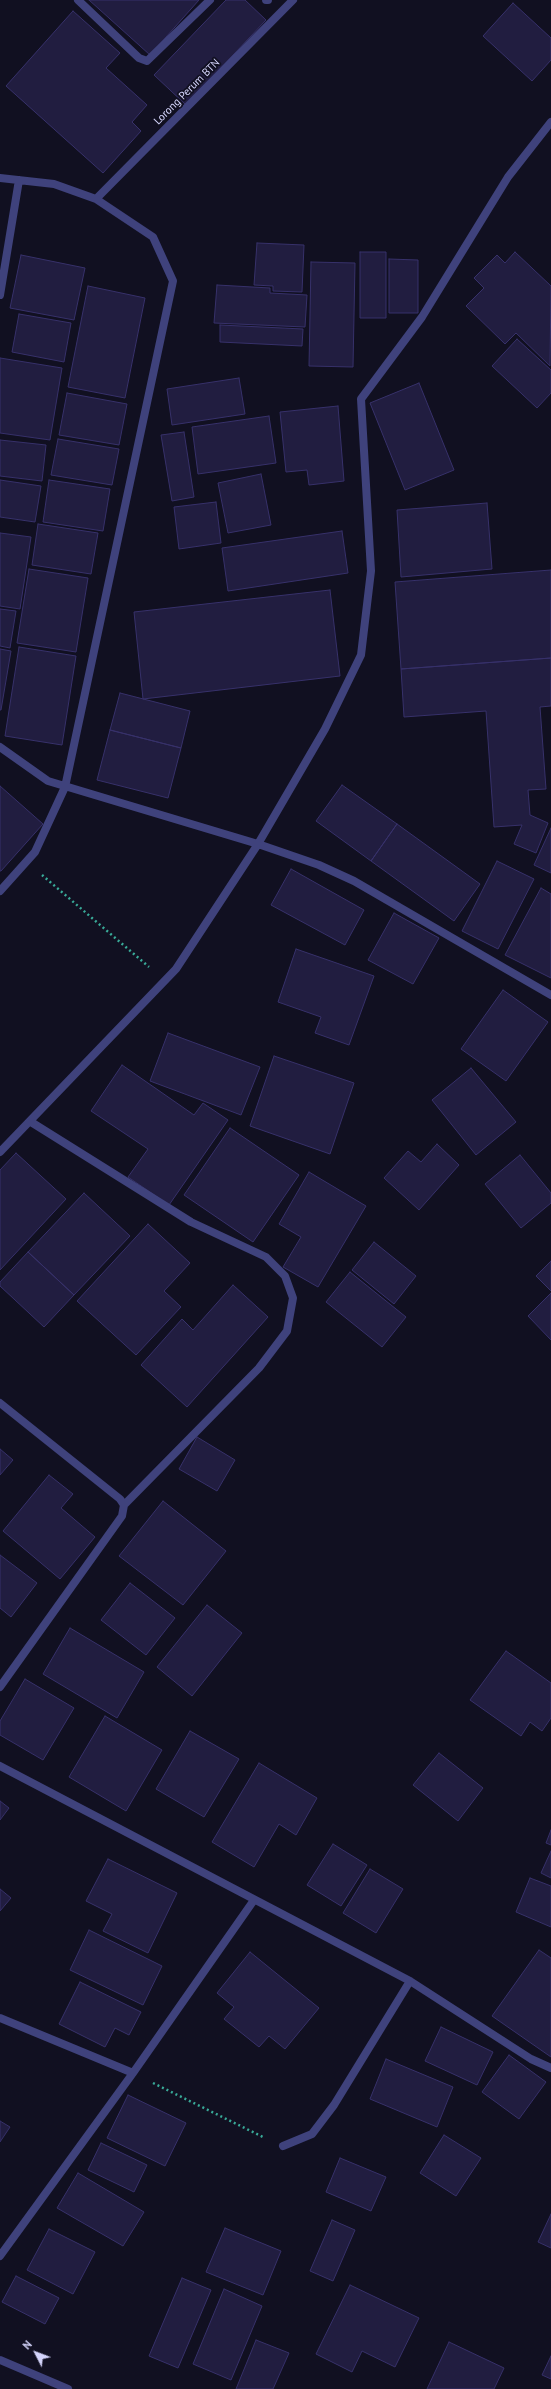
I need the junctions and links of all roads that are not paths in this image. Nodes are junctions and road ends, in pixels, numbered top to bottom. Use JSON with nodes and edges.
{"nodes":[{"id":1,"x":78,"y":0,"type":"edge"},
{"id":2,"x":210,"y":0,"type":"edge"},
{"id":3,"x":293,"y":0,"type":"edge"},
{"id":4,"x":551,"y":122,"type":"edge"},
{"id":5,"x":0,"y":178,"type":"edge"},
{"id":6,"x":19,"y":180,"type":"junction"},
{"id":7,"x":96,"y":199,"type":"junction"},
{"id":8,"x":0,"y":295,"type":"edge"},
{"id":9,"x":0,"y":747,"type":"edge"},
{"id":10,"x":65,"y":787,"type":"junction"},
{"id":11,"x":258,"y":844,"type":"junction"},
{"id":12,"x":1,"y":888,"type":"edge"},
{"id":13,"x":551,"y":995,"type":"edge"},
{"id":14,"x":31,"y":1122,"type":"junction"},
{"id":15,"x":0,"y":1152,"type":"edge"},
{"id":16,"x":0,"y":1402,"type":"edge"},
{"id":17,"x":124,"y":1505,"type":"junction"},
{"id":18,"x":0,"y":1687,"type":"edge"},
{"id":19,"x":0,"y":1766,"type":"edge"},
{"id":20,"x":254,"y":1900,"type":"junction"},
{"id":21,"x":410,"y":1980,"type":"junction"},
{"id":22,"x":0,"y":2018,"type":"edge"},
{"id":23,"x":551,"y":2068,"type":"edge"},
{"id":24,"x":132,"y":2073,"type":"junction"},
{"id":25,"x":283,"y":2146,"type":"road end"},
{"id":26,"x":0,"y":2256,"type":"edge"},
{"id":27,"x":0,"y":2360,"type":"edge"},
{"id":28,"x":68,"y":2389,"type":"edge"}],
"edges":[{"from":1,"to":2,"type":"street"},
{"from":3,"to":7,"type":"street","name":"Lorong Perum BTN"},
{"from":4,"to":11,"type":"street"},
{"from":5,"to":6,"type":"street"},
{"from":6,"to":7,"type":"street"},
{"from":6,"to":8,"type":"street"},
{"from":7,"to":10,"type":"street"},
{"from":9,"to":10,"type":"street"},
{"from":10,"to":11,"type":"street"},
{"from":10,"to":12,"type":"street"},
{"from":11,"to":13,"type":"street"},
{"from":11,"to":14,"type":"street"},
{"from":14,"to":15,"type":"street"},
{"from":14,"to":17,"type":"street"},
{"from":16,"to":17,"type":"street"},
{"from":17,"to":18,"type":"street"},
{"from":19,"to":20,"type":"street"},
{"from":20,"to":21,"type":"street"},
{"from":20,"to":24,"type":"street"},
{"from":21,"to":23,"type":"street"},
{"from":21,"to":25,"type":"street"},
{"from":22,"to":24,"type":"street"},
{"from":24,"to":26,"type":"street"},
{"from":27,"to":28,"type":"street"}]}
